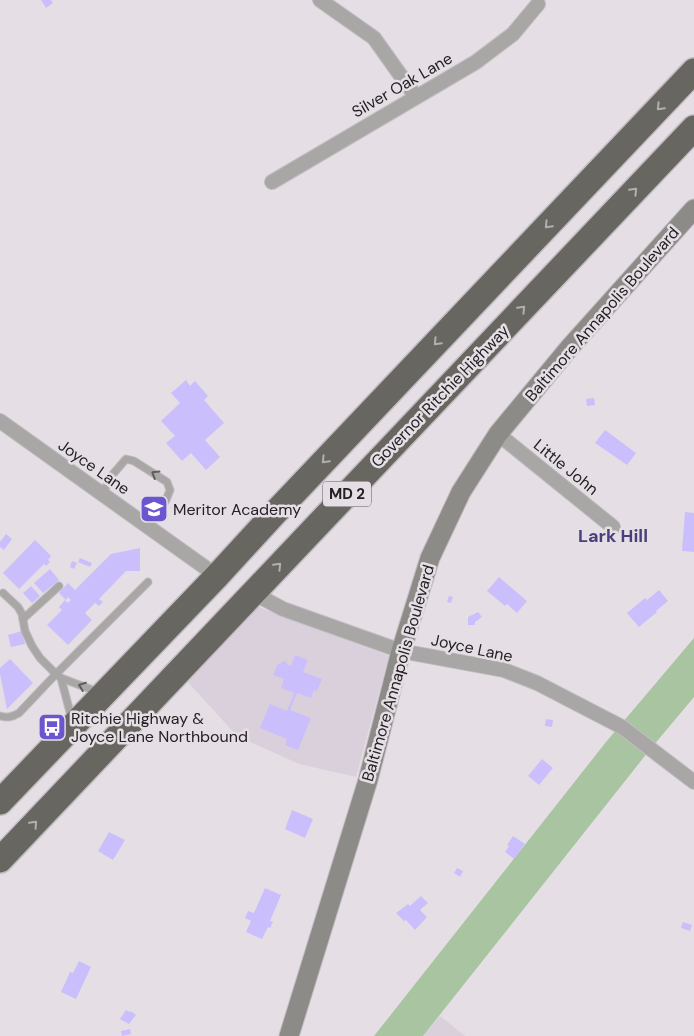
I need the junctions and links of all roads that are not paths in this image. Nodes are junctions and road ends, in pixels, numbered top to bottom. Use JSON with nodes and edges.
{"nodes":[{"id":1,"x":320,"y":0,"type":"edge"},
{"id":2,"x":538,"y":4,"type":"dead end"},
{"id":3,"x":694,"y":72,"type":"edge"},
{"id":4,"x":416,"y":97,"type":"junction"},
{"id":5,"x":694,"y":128,"type":"edge"},
{"id":6,"x":272,"y":182,"type":"dead end"},
{"id":7,"x":694,"y":209,"type":"edge"},
{"id":8,"x":0,"y":421,"type":"edge"},
{"id":9,"x":498,"y":434,"type":"junction"},
{"id":10,"x":102,"y":494,"type":"junction"},
{"id":11,"x":273,"y":515,"type":"junction"},
{"id":12,"x":147,"y":526,"type":"junction"},
{"id":13,"x":613,"y":527,"type":"dead end"},
{"id":14,"x":217,"y":576,"type":"junction"},
{"id":15,"x":148,"y":582,"type":"dead end"},
{"id":16,"x":59,"y":586,"type":"dead end"},
{"id":17,"x":3,"y":593,"type":"dead end"},
{"id":18,"x":253,"y":593,"type":"junction"},
{"id":19,"x":23,"y":619,"type":"junction"},
{"id":20,"x":401,"y":651,"type":"junction"},
{"id":21,"x":59,"y":676,"type":"junction"},
{"id":22,"x":170,"y":680,"type":"junction"},
{"id":23,"x":103,"y":694,"type":"junction"},
{"id":24,"x":0,"y":716,"type":"edge"},
{"id":25,"x":73,"y":725,"type":"junction"},
{"id":26,"x":694,"y":782,"type":"edge"},
{"id":27,"x":0,"y":802,"type":"edge"},
{"id":28,"x":0,"y":860,"type":"edge"},
{"id":29,"x":289,"y":1036,"type":"edge"}],
"edges":[{"from":1,"to":4,"type":"street"},
{"from":2,"to":4,"type":"street","name":"Silver Oak Lane"},
{"from":3,"to":11,"type":"highway","number":"MD 2","one_way":true},
{"from":4,"to":6,"type":"street","name":"Silver Oak Lane"},
{"from":18,"to":5,"type":"highway","name":"Governor Ritchie Highway","number":"MD 2","one_way":true},
{"from":7,"to":9,"type":"street","name":"Baltimore Annapolis Boulevard"},
{"from":8,"to":10,"type":"street","name":"Joyce Lane"},
{"from":9,"to":13,"type":"street","name":"Little John"},
{"from":9,"to":20,"type":"street","name":"Baltimore Annapolis Boulevard"},
{"from":10,"to":12,"type":"street","name":"Joyce Lane"},
{"from":12,"to":10,"type":"lane","one_way":true},
{"from":11,"to":14,"type":"highway","number":"MD 2"},
{"from":11,"to":18,"type":"highway"},
{"from":12,"to":14,"type":"street","name":"Joyce Lane"},
{"from":14,"to":22,"type":"highway"},
{"from":14,"to":23,"type":"highway","number":"MD 2"},
{"from":15,"to":21,"type":"lane"},
{"from":16,"to":19,"type":"lane"},
{"from":17,"to":19,"type":"lane"},
{"from":18,"to":20,"type":"street","name":"Joyce Lane"},
{"from":18,"to":22,"type":"highway","name":"Governor Ritchie Highway","number":"MD 2"},
{"from":19,"to":21,"type":"lane"},
{"from":20,"to":26,"type":"street","name":"Joyce Lane"},
{"from":20,"to":29,"type":"street","name":"Baltimore Annapolis Boulevard"},
{"from":23,"to":21,"type":"lane","one_way":true},
{"from":21,"to":24,"type":"lane"},
{"from":21,"to":25,"type":"lane"},
{"from":28,"to":22,"type":"highway","name":"Governor Ritchie Highway","number":"MD 2","one_way":true},
{"from":23,"to":25,"type":"highway","number":"MD 2"},
{"from":25,"to":27,"type":"highway","number":"MD 2"}]}
